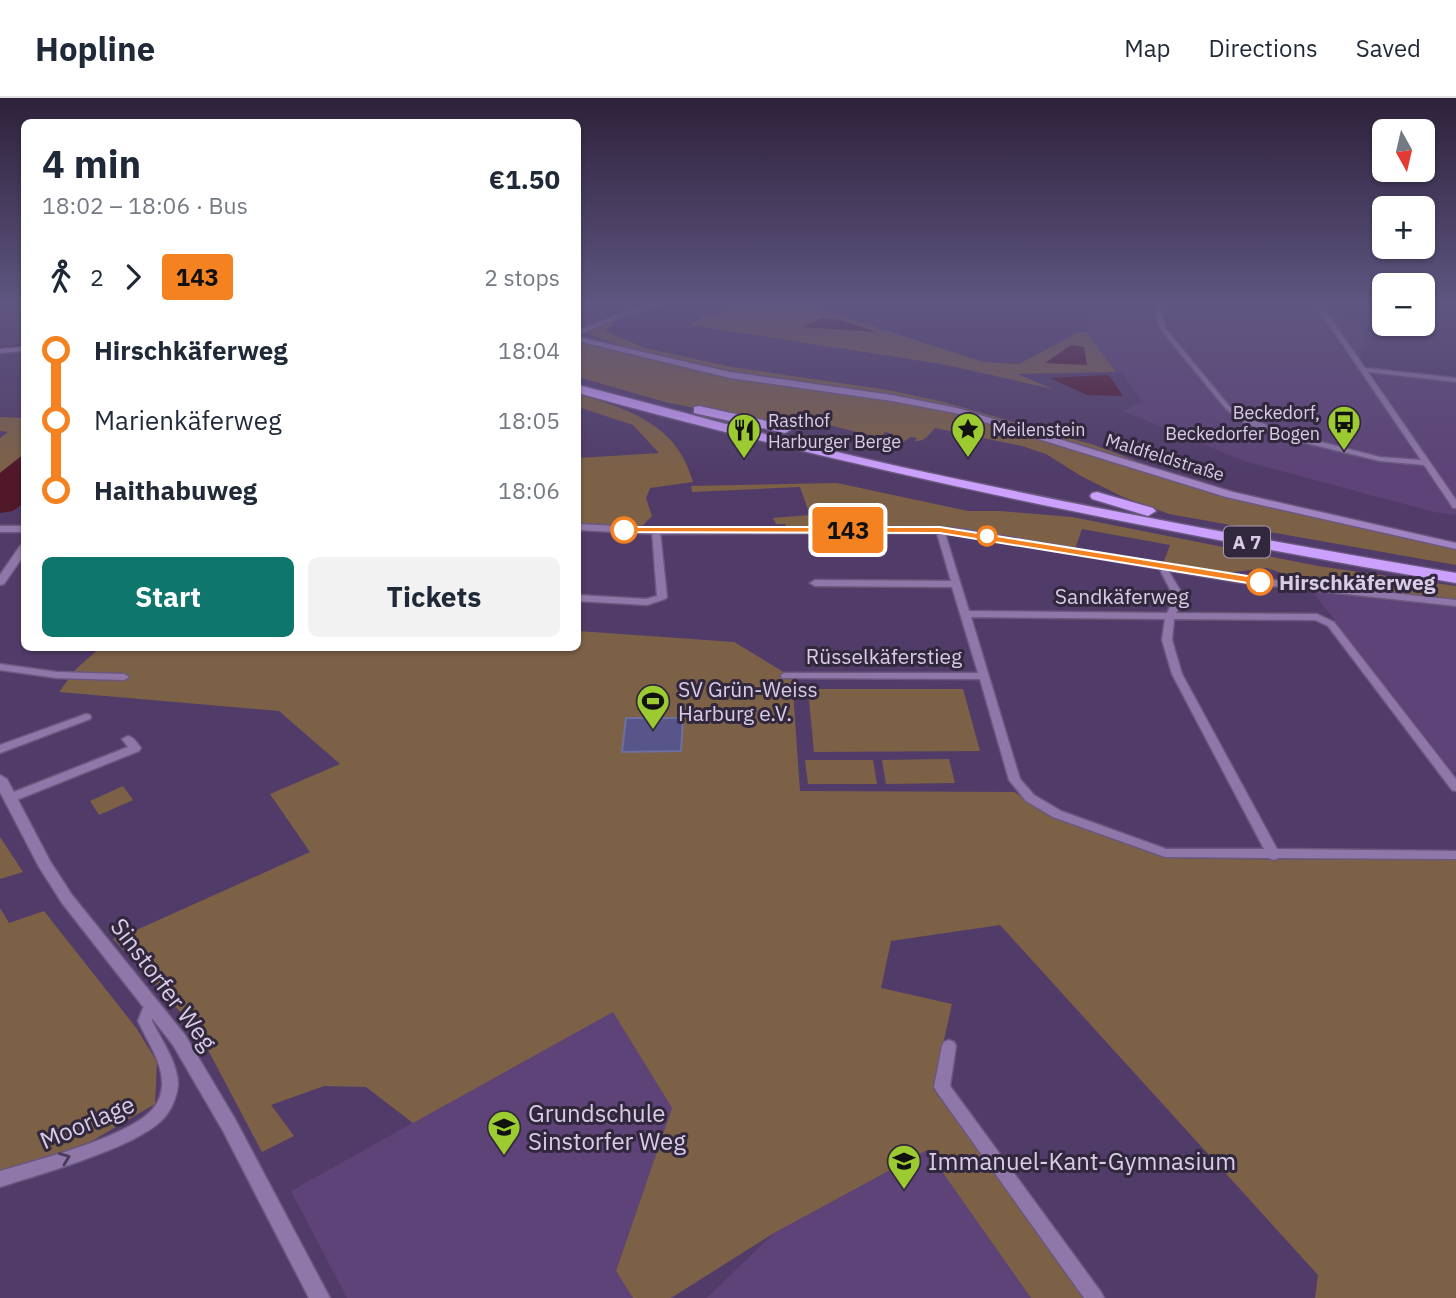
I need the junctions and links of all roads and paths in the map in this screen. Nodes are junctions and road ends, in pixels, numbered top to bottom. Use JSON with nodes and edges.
{"nodes":[{"id":1,"x":674,"y":360,"type":"edge"},
{"id":2,"x":1189,"y":360,"type":"edge"},
{"id":3,"x":1357,"y":360,"type":"edge"},
{"id":4,"x":1364,"y":370,"type":"junction"},
{"id":5,"x":1456,"y":380,"type":"edge"},
{"id":6,"x":581,"y":383,"type":"edge"},
{"id":7,"x":581,"y":390,"type":"edge"},
{"id":8,"x":614,"y":399,"type":"junction"},
{"id":9,"x":636,"y":399,"type":"junction"},
{"id":10,"x":663,"y":419,"type":"dead end"},
{"id":11,"x":785,"y":429,"type":"dead end"},
{"id":12,"x":1425,"y":463,"type":"junction"},
{"id":13,"x":1097,"y":496,"type":"dead end"},
{"id":14,"x":998,"y":502,"type":"dead end"},
{"id":15,"x":1456,"y":506,"type":"edge"},
{"id":16,"x":1144,"y":522,"type":"junction"},
{"id":17,"x":1203,"y":526,"type":"junction"},
{"id":18,"x":581,"y":527,"type":"edge"},
{"id":19,"x":0,"y":529,"type":"edge"},
{"id":20,"x":21,"y":529,"type":"edge"},
{"id":21,"x":940,"y":530,"type":"junction"},
{"id":22,"x":656,"y":531,"type":"junction"},
{"id":23,"x":1456,"y":546,"type":"edge"},
{"id":24,"x":21,"y":552,"type":"edge"},
{"id":25,"x":1165,"y":567,"type":"junction"},
{"id":26,"x":1456,"y":570,"type":"edge"},
{"id":27,"x":1456,"y":578,"type":"edge"},
{"id":28,"x":0,"y":582,"type":"edge"},
{"id":29,"x":815,"y":583,"type":"dead end"},
{"id":30,"x":956,"y":584,"type":"junction"},
{"id":31,"x":581,"y":598,"type":"edge"},
{"id":32,"x":1456,"y":603,"type":"edge"},
{"id":33,"x":965,"y":614,"type":"junction"},
{"id":34,"x":1170,"y":615,"type":"junction"},
{"id":35,"x":0,"y":667,"type":"edge"},
{"id":36,"x":786,"y":676,"type":"dead end"},
{"id":37,"x":983,"y":676,"type":"junction"},
{"id":38,"x":124,"y":677,"type":"dead end"},
{"id":39,"x":86,"y":717,"type":"dead end"},
{"id":40,"x":128,"y":739,"type":"dead end"},
{"id":41,"x":0,"y":749,"type":"edge"},
{"id":42,"x":0,"y":779,"type":"edge"},
{"id":43,"x":1456,"y":787,"type":"edge"},
{"id":44,"x":10,"y":798,"type":"junction"},
{"id":45,"x":1456,"y":855,"type":"edge"},
{"id":46,"x":1274,"y":856,"type":"junction"},
{"id":47,"x":153,"y":1008,"type":"junction"},
{"id":48,"x":949,"y":1046,"type":"dead end"},
{"id":49,"x":0,"y":1179,"type":"edge"},
{"id":50,"x":320,"y":1298,"type":"edge"},
{"id":51,"x":1096,"y":1298,"type":"edge"}],
"edges":[{"from":1,"to":23,"type":"main road","name":"Maldfeldstraße"},
{"from":2,"to":12,"type":"street"},
{"from":3,"to":4,"type":"street"},
{"from":4,"to":5,"type":"street"},
{"from":4,"to":12,"type":"street"},
{"from":6,"to":9,"type":"highway","number":"A 7"},
{"from":7,"to":8,"type":"highway","number":"A 7"},
{"from":8,"to":10,"type":"highway"},
{"from":8,"to":16,"type":"highway","number":"A 7"},
{"from":9,"to":11,"type":"highway"},
{"from":9,"to":17,"type":"highway","number":"A 7"},
{"from":12,"to":15,"type":"street"},
{"from":13,"to":17,"type":"highway"},
{"from":14,"to":16,"type":"highway"},
{"from":16,"to":27,"type":"highway","number":"A 7"},
{"from":17,"to":26,"type":"highway","number":"A 7"},
{"from":18,"to":22,"type":"street"},
{"from":19,"to":20,"type":"street"},
{"from":21,"to":22,"type":"street"},
{"from":21,"to":25,"type":"street"},
{"from":21,"to":30,"type":"street"},
{"from":22,"to":31,"type":"street"},
{"from":24,"to":28,"type":"street"},
{"from":25,"to":32,"type":"street"},
{"from":25,"to":34,"type":"street"},
{"from":29,"to":30,"type":"street"},
{"from":30,"to":33,"type":"street"},
{"from":33,"to":34,"type":"street","name":"Sandkäferweg"},
{"from":33,"to":37,"type":"street"},
{"from":34,"to":43,"type":"street","name":"Sandkäferweg"},
{"from":34,"to":46,"type":"street"},
{"from":35,"to":38,"type":"street"},
{"from":36,"to":37,"type":"street","name":"Rüsselkäferstieg"},
{"from":37,"to":46,"type":"street"},
{"from":39,"to":41,"type":"street"},
{"from":40,"to":44,"type":"street"},
{"from":42,"to":44,"type":"street","name":"Sinstorfer Weg"},
{"from":44,"to":47,"type":"street","name":"Sinstorfer Weg"},
{"from":45,"to":46,"type":"street"},
{"from":49,"to":47,"type":"street","name":"Moorlage","one_way":true},
{"from":47,"to":50,"type":"street","name":"Sinstorfer Weg"},
{"from":48,"to":51,"type":"street"}]}
